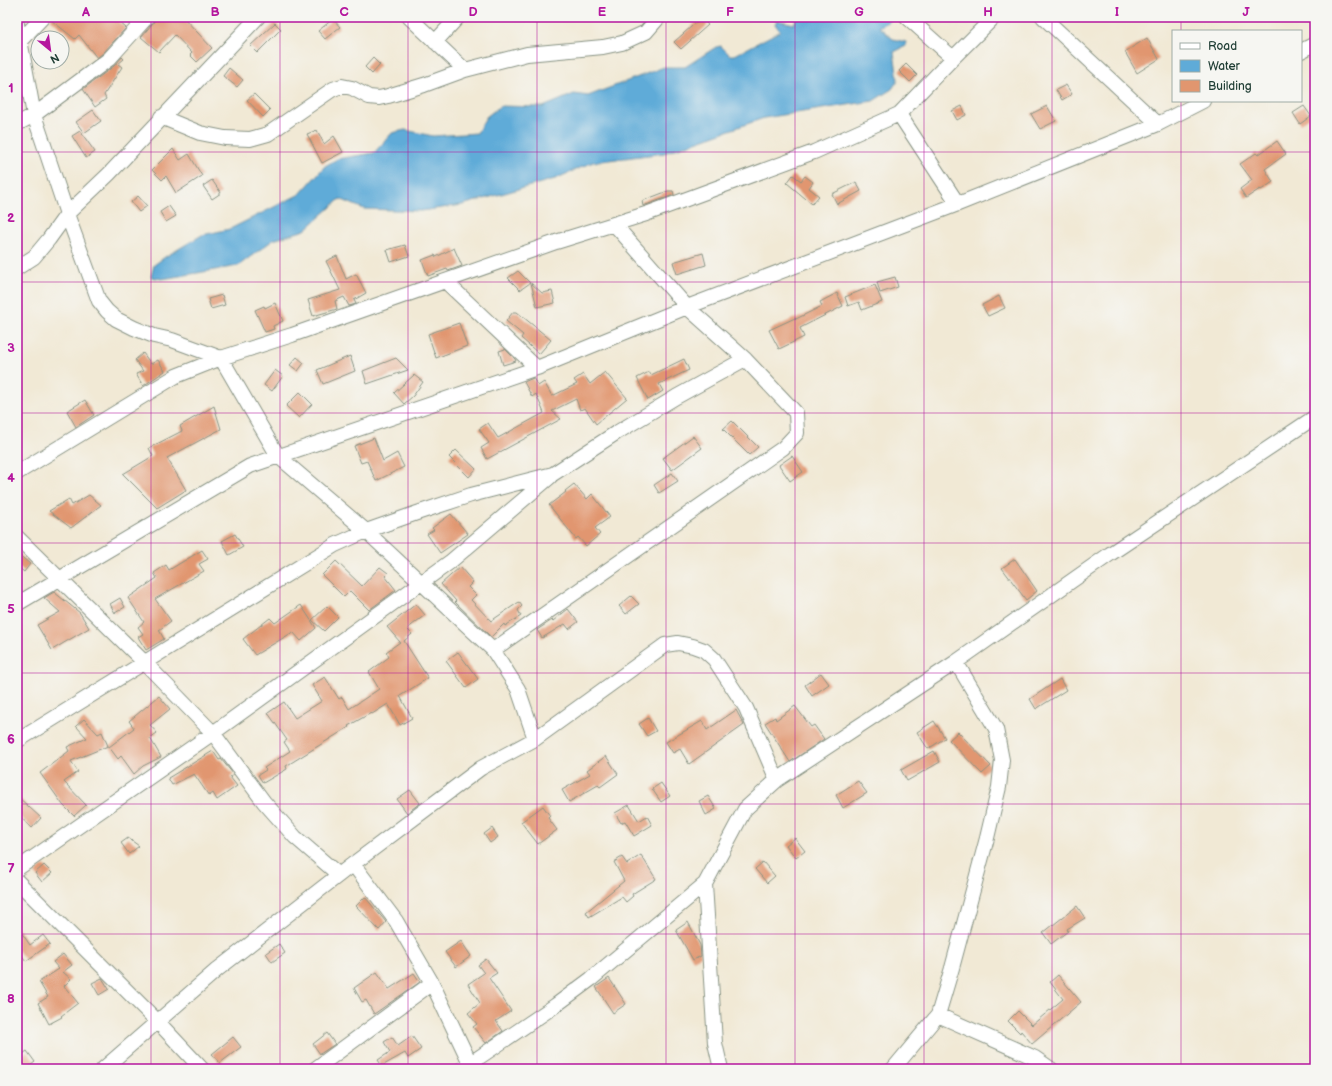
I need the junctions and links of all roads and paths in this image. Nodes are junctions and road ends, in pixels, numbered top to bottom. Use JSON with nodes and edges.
{"nodes":[{"id":1,"x":42,"y":17,"type":"edge"},
{"id":2,"x":147,"y":17,"type":"edge"},
{"id":3,"x":258,"y":17,"type":"edge"},
{"id":4,"x":409,"y":17,"type":"edge"},
{"id":5,"x":458,"y":17,"type":"edge"},
{"id":6,"x":659,"y":17,"type":"edge"},
{"id":7,"x":907,"y":17,"type":"edge"},
{"id":8,"x":994,"y":17,"type":"edge"},
{"id":9,"x":1043,"y":17,"type":"edge"},
{"id":10,"x":17,"y":24,"type":"edge"},
{"id":11,"x":20,"y":41,"type":"junction"},
{"id":12,"x":435,"y":42,"type":"junction"},
{"id":13,"x":1315,"y":44,"type":"edge"},
{"id":14,"x":1302,"y":50,"type":"edge"},
{"id":15,"x":953,"y":58,"type":"junction"},
{"id":16,"x":465,"y":70,"type":"junction"},
{"id":17,"x":1201,"y":102,"type":"edge"},
{"id":18,"x":899,"y":114,"type":"junction"},
{"id":19,"x":34,"y":115,"type":"junction"},
{"id":20,"x":162,"y":117,"type":"junction"},
{"id":21,"x":17,"y":124,"type":"edge"},
{"id":22,"x":1158,"y":124,"type":"junction"},
{"id":23,"x":958,"y":204,"type":"junction"},
{"id":24,"x":67,"y":214,"type":"junction"},
{"id":25,"x":614,"y":224,"type":"junction"},
{"id":26,"x":17,"y":268,"type":"edge"},
{"id":27,"x":445,"y":281,"type":"junction"},
{"id":28,"x":687,"y":308,"type":"junction"},
{"id":29,"x":221,"y":358,"type":"junction"},
{"id":30,"x":745,"y":359,"type":"junction"},
{"id":31,"x":537,"y":368,"type":"junction"},
{"id":32,"x":1315,"y":417,"type":"edge"},
{"id":33,"x":278,"y":456,"type":"junction"},
{"id":34,"x":17,"y":473,"type":"edge"},
{"id":35,"x":553,"y":474,"type":"junction"},
{"id":36,"x":366,"y":531,"type":"junction"},
{"id":37,"x":17,"y":537,"type":"edge"},
{"id":38,"x":60,"y":579,"type":"junction"},
{"id":39,"x":420,"y":584,"type":"junction"},
{"id":40,"x":17,"y":604,"type":"edge"},
{"id":41,"x":493,"y":650,"type":"junction"},
{"id":42,"x":956,"y":662,"type":"junction"},
{"id":43,"x":145,"y":663,"type":"junction"},
{"id":44,"x":213,"y":733,"type":"junction"},
{"id":45,"x":535,"y":739,"type":"junction"},
{"id":46,"x":17,"y":741,"type":"edge"},
{"id":47,"x":777,"y":780,"type":"junction"},
{"id":48,"x":353,"y":864,"type":"junction"},
{"id":49,"x":17,"y":869,"type":"edge"},
{"id":50,"x":339,"y":875,"type":"junction"},
{"id":51,"x":17,"y":882,"type":"edge"},
{"id":52,"x":705,"y":884,"type":"junction"},
{"id":53,"x":432,"y":983,"type":"junction"},
{"id":54,"x":938,"y":1015,"type":"junction"},
{"id":55,"x":158,"y":1022,"type":"junction"},
{"id":56,"x":469,"y":1067,"type":"edge"},
{"id":57,"x":103,"y":1069,"type":"edge"},
{"id":58,"x":202,"y":1069,"type":"edge"},
{"id":59,"x":315,"y":1069,"type":"edge"},
{"id":60,"x":721,"y":1069,"type":"edge"},
{"id":61,"x":893,"y":1069,"type":"edge"},
{"id":62,"x":1051,"y":1069,"type":"edge"}],
"edges":[{"from":1,"to":11,"type":"street"},
{"from":2,"to":19,"type":"street"},
{"from":3,"to":20,"type":"street"},
{"from":4,"to":12,"type":"street"},
{"from":5,"to":12,"type":"street"},
{"from":6,"to":16,"type":"street"},
{"from":7,"to":15,"type":"street"},
{"from":8,"to":15,"type":"street"},
{"from":9,"to":22,"type":"street"},
{"from":10,"to":11,"type":"street"},
{"from":11,"to":19,"type":"street"},
{"from":12,"to":16,"type":"street"},
{"from":13,"to":14,"type":"street"},
{"from":15,"to":18,"type":"street"},
{"from":16,"to":20,"type":"street"},
{"from":17,"to":22,"type":"street"},
{"from":18,"to":23,"type":"street"},
{"from":18,"to":25,"type":"street"},
{"from":19,"to":21,"type":"street"},
{"from":19,"to":24,"type":"street"},
{"from":20,"to":24,"type":"street"},
{"from":22,"to":23,"type":"street"},
{"from":23,"to":28,"type":"street"},
{"from":24,"to":26,"type":"street"},
{"from":24,"to":29,"type":"street"},
{"from":25,"to":27,"type":"street"},
{"from":25,"to":28,"type":"street"},
{"from":27,"to":29,"type":"street"},
{"from":27,"to":31,"type":"street"},
{"from":28,"to":30,"type":"street"},
{"from":28,"to":31,"type":"street"},
{"from":29,"to":33,"type":"street"},
{"from":29,"to":34,"type":"street"},
{"from":30,"to":35,"type":"street"},
{"from":30,"to":41,"type":"street"},
{"from":31,"to":33,"type":"street"},
{"from":32,"to":42,"type":"street"},
{"from":33,"to":36,"type":"street"},
{"from":33,"to":38,"type":"street"},
{"from":35,"to":36,"type":"street"},
{"from":35,"to":39,"type":"street"},
{"from":36,"to":39,"type":"street"},
{"from":36,"to":43,"type":"street"},
{"from":37,"to":38,"type":"street"},
{"from":38,"to":40,"type":"street"},
{"from":38,"to":43,"type":"street"},
{"from":39,"to":41,"type":"street"},
{"from":39,"to":44,"type":"street"},
{"from":41,"to":45,"type":"street"},
{"from":42,"to":47,"type":"street"},
{"from":42,"to":54,"type":"street"},
{"from":43,"to":44,"type":"street"},
{"from":43,"to":46,"type":"street"},
{"from":44,"to":49,"type":"street"},
{"from":44,"to":50,"type":"street"},
{"from":45,"to":47,"type":"street"},
{"from":45,"to":48,"type":"street"},
{"from":47,"to":52,"type":"street"},
{"from":48,"to":50,"type":"street"},
{"from":48,"to":53,"type":"street"},
{"from":50,"to":55,"type":"street"},
{"from":51,"to":55,"type":"street"},
{"from":52,"to":56,"type":"street"},
{"from":52,"to":60,"type":"street"},
{"from":53,"to":56,"type":"street"},
{"from":53,"to":59,"type":"street"},
{"from":54,"to":61,"type":"street"},
{"from":54,"to":62,"type":"street"},
{"from":55,"to":57,"type":"street"},
{"from":55,"to":58,"type":"street"}]}
